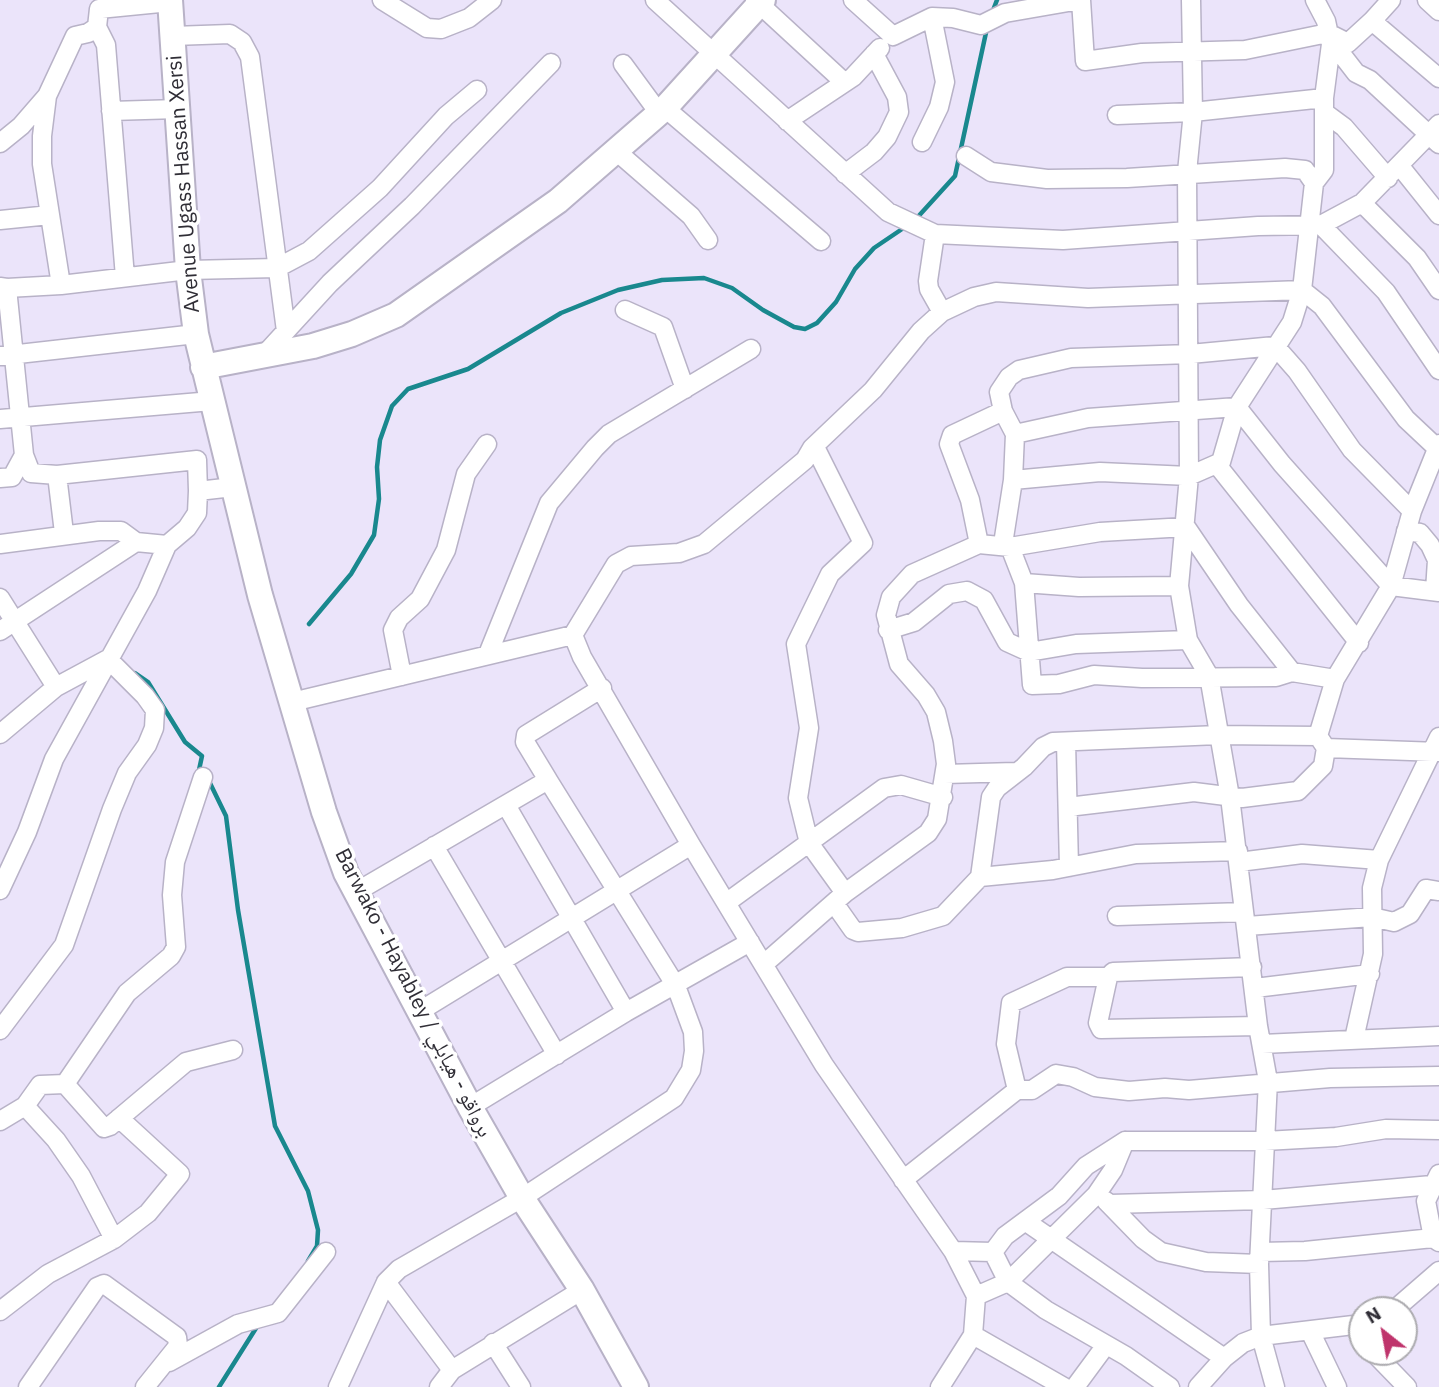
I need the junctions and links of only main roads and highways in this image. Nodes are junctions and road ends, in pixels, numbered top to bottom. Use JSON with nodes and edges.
{"nodes":[{"id":1,"x":170,"y":1,"type":"edge"},
{"id":2,"x":759,"y":1,"type":"edge"},
{"id":3,"x":203,"y":366,"type":"junction"},
{"id":4,"x":634,"y":1386,"type":"edge"}],
"edges":[{"from":1,"to":3,"type":"main road","name":"Avenue Ugass Hassan Xersi"},
{"from":2,"to":3,"type":"main road"},
{"from":3,"to":4,"type":"main road","name":"Barwako - Hayabley / برواقو - هيابلي"}]}
